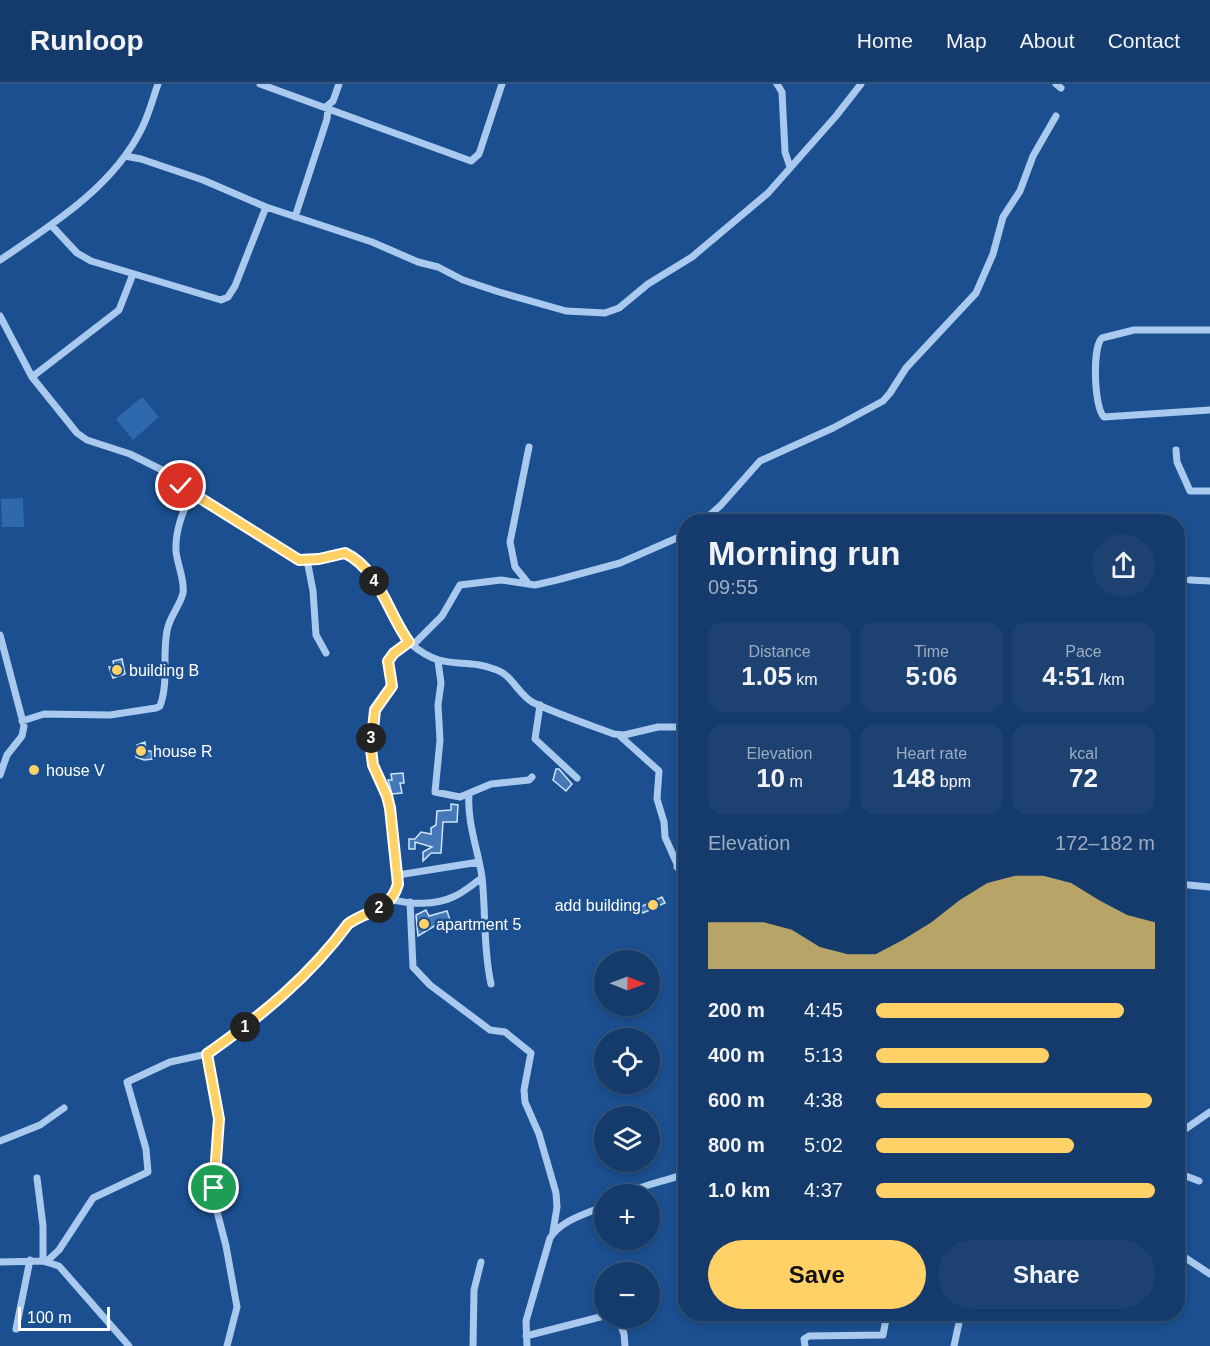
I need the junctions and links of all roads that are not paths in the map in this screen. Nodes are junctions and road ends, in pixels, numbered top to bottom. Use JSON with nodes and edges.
{"nodes":[{"id":1,"x":158,"y":84,"type":"edge"},
{"id":2,"x":260,"y":84,"type":"edge"},
{"id":3,"x":339,"y":84,"type":"edge"},
{"id":4,"x":502,"y":84,"type":"edge"},
{"id":5,"x":777,"y":84,"type":"edge"},
{"id":6,"x":861,"y":84,"type":"edge"},
{"id":7,"x":327,"y":107,"type":"junction"},
{"id":8,"x":1056,"y":116,"type":"dead end"},
{"id":9,"x":125,"y":156,"type":"junction"},
{"id":10,"x":790,"y":167,"type":"junction"},
{"id":11,"x":266,"y":207,"type":"junction"},
{"id":12,"x":295,"y":217,"type":"junction"},
{"id":13,"x":51,"y":225,"type":"junction"},
{"id":14,"x":0,"y":260,"type":"edge"},
{"id":15,"x":133,"y":274,"type":"junction"},
{"id":16,"x":0,"y":316,"type":"edge"},
{"id":17,"x":1210,"y":330,"type":"edge"},
{"id":18,"x":32,"y":377,"type":"junction"},
{"id":19,"x":1210,"y":410,"type":"edge"},
{"id":20,"x":529,"y":447,"type":"dead end"},
{"id":21,"x":1176,"y":450,"type":"dead end"},
{"id":22,"x":1210,"y":491,"type":"edge"},
{"id":23,"x":191,"y":493,"type":"junction"},
{"id":24,"x":711,"y":514,"type":"edge"},
{"id":25,"x":678,"y":538,"type":"edge"},
{"id":26,"x":307,"y":560,"type":"junction"},
{"id":27,"x":1190,"y":580,"type":"dead end"},
{"id":28,"x":1210,"y":581,"type":"edge"},
{"id":29,"x":528,"y":583,"type":"junction"},
{"id":30,"x":0,"y":635,"type":"edge"},
{"id":31,"x":411,"y":643,"type":"junction"},
{"id":32,"x":326,"y":653,"type":"dead end"},
{"id":33,"x":438,"y":661,"type":"junction"},
{"id":34,"x":540,"y":705,"type":"junction"},
{"id":35,"x":22,"y":721,"type":"junction"},
{"id":36,"x":678,"y":727,"type":"edge"},
{"id":37,"x":620,"y":736,"type":"junction"},
{"id":38,"x":0,"y":775,"type":"edge"},
{"id":39,"x":532,"y":777,"type":"dead end"},
{"id":40,"x":577,"y":778,"type":"dead end"},
{"id":41,"x":469,"y":795,"type":"junction"},
{"id":42,"x":479,"y":862,"type":"junction"},
{"id":43,"x":677,"y":867,"type":"edge"},
{"id":44,"x":398,"y":875,"type":"junction"},
{"id":45,"x":482,"y":878,"type":"junction"},
{"id":46,"x":1185,"y":885,"type":"edge"},
{"id":47,"x":1210,"y":887,"type":"edge"},
{"id":48,"x":391,"y":899,"type":"junction"},
{"id":49,"x":410,"y":902,"type":"junction"},
{"id":50,"x":491,"y":984,"type":"dead end"},
{"id":51,"x":207,"y":1054,"type":"junction"},
{"id":52,"x":64,"y":1108,"type":"dead end"},
{"id":53,"x":1210,"y":1112,"type":"edge"},
{"id":54,"x":1185,"y":1129,"type":"edge"},
{"id":55,"x":0,"y":1141,"type":"edge"},
{"id":56,"x":678,"y":1176,"type":"edge"},
{"id":57,"x":1185,"y":1176,"type":"edge"},
{"id":58,"x":36,"y":1178,"type":"dead end"},
{"id":59,"x":1199,"y":1181,"type":"dead end"},
{"id":60,"x":650,"y":1184,"type":"edge"},
{"id":61,"x":594,"y":1210,"type":"edge"},
{"id":62,"x":553,"y":1232,"type":"junction"},
{"id":63,"x":1185,"y":1258,"type":"edge"},
{"id":64,"x":30,"y":1260,"type":"junction"},
{"id":65,"x":45,"y":1261,"type":"junction"},
{"id":66,"x":0,"y":1262,"type":"edge"},
{"id":67,"x":481,"y":1262,"type":"dead end"},
{"id":68,"x":1210,"y":1274,"type":"edge"},
{"id":69,"x":594,"y":1319,"type":"edge"},
{"id":70,"x":886,"y":1321,"type":"edge"},
{"id":71,"x":959,"y":1321,"type":"edge"},
{"id":72,"x":622,"y":1328,"type":"edge"},
{"id":73,"x":16,"y":1329,"type":"dead end"},
{"id":74,"x":526,"y":1336,"type":"junction"},
{"id":75,"x":129,"y":1346,"type":"edge"},
{"id":76,"x":227,"y":1346,"type":"edge"},
{"id":77,"x":473,"y":1346,"type":"edge"},
{"id":78,"x":527,"y":1346,"type":"edge"},
{"id":79,"x":625,"y":1346,"type":"edge"},
{"id":80,"x":805,"y":1346,"type":"edge"},
{"id":81,"x":954,"y":1346,"type":"edge"}],
"edges":[{"from":1,"to":9,"type":"street"},
{"from":2,"to":7,"type":"street"},
{"from":3,"to":7,"type":"street"},
{"from":4,"to":7,"type":"street"},
{"from":5,"to":10,"type":"street"},
{"from":6,"to":10,"type":"street"},
{"from":7,"to":12,"type":"street"},
{"from":8,"to":24,"type":"street"},
{"from":9,"to":11,"type":"street"},
{"from":9,"to":13,"type":"street"},
{"from":10,"to":12,"type":"street"},
{"from":11,"to":12,"type":"street"},
{"from":11,"to":15,"type":"street"},
{"from":13,"to":14,"type":"street"},
{"from":13,"to":15,"type":"street"},
{"from":15,"to":18,"type":"street"},
{"from":16,"to":18,"type":"street"},
{"from":17,"to":19,"type":"street"},
{"from":18,"to":23,"type":"street"},
{"from":20,"to":29,"type":"street"},
{"from":21,"to":22,"type":"street"},
{"from":23,"to":26,"type":"street"},
{"from":23,"to":35,"type":"street"},
{"from":25,"to":29,"type":"street"},
{"from":26,"to":31,"type":"street"},
{"from":26,"to":32,"type":"street"},
{"from":27,"to":28,"type":"street"},
{"from":29,"to":31,"type":"street"},
{"from":30,"to":35,"type":"street"},
{"from":31,"to":33,"type":"street"},
{"from":31,"to":44,"type":"street"},
{"from":33,"to":34,"type":"street"},
{"from":33,"to":41,"type":"street"},
{"from":34,"to":37,"type":"street"},
{"from":34,"to":40,"type":"street"},
{"from":35,"to":38,"type":"street"},
{"from":36,"to":37,"type":"street"},
{"from":37,"to":43,"type":"street"},
{"from":39,"to":41,"type":"street"},
{"from":41,"to":42,"type":"street"},
{"from":42,"to":44,"type":"street"},
{"from":42,"to":45,"type":"street"},
{"from":44,"to":48,"type":"street"},
{"from":45,"to":49,"type":"street"},
{"from":45,"to":50,"type":"street"},
{"from":46,"to":47,"type":"street"},
{"from":48,"to":49,"type":"street"},
{"from":48,"to":51,"type":"street"},
{"from":49,"to":62,"type":"street"},
{"from":51,"to":65,"type":"street"},
{"from":51,"to":76,"type":"street"},
{"from":52,"to":55,"type":"street"},
{"from":53,"to":54,"type":"street"},
{"from":56,"to":60,"type":"street"},
{"from":57,"to":59,"type":"street"},
{"from":58,"to":65,"type":"street"},
{"from":61,"to":62,"type":"street"},
{"from":62,"to":74,"type":"street"},
{"from":63,"to":68,"type":"street"},
{"from":64,"to":65,"type":"street"},
{"from":64,"to":66,"type":"street"},
{"from":64,"to":73,"type":"street"},
{"from":65,"to":75,"type":"street"},
{"from":67,"to":77,"type":"street"},
{"from":69,"to":74,"type":"street"},
{"from":70,"to":80,"type":"street"},
{"from":71,"to":81,"type":"street"},
{"from":72,"to":79,"type":"street"},
{"from":74,"to":78,"type":"street"}]}
